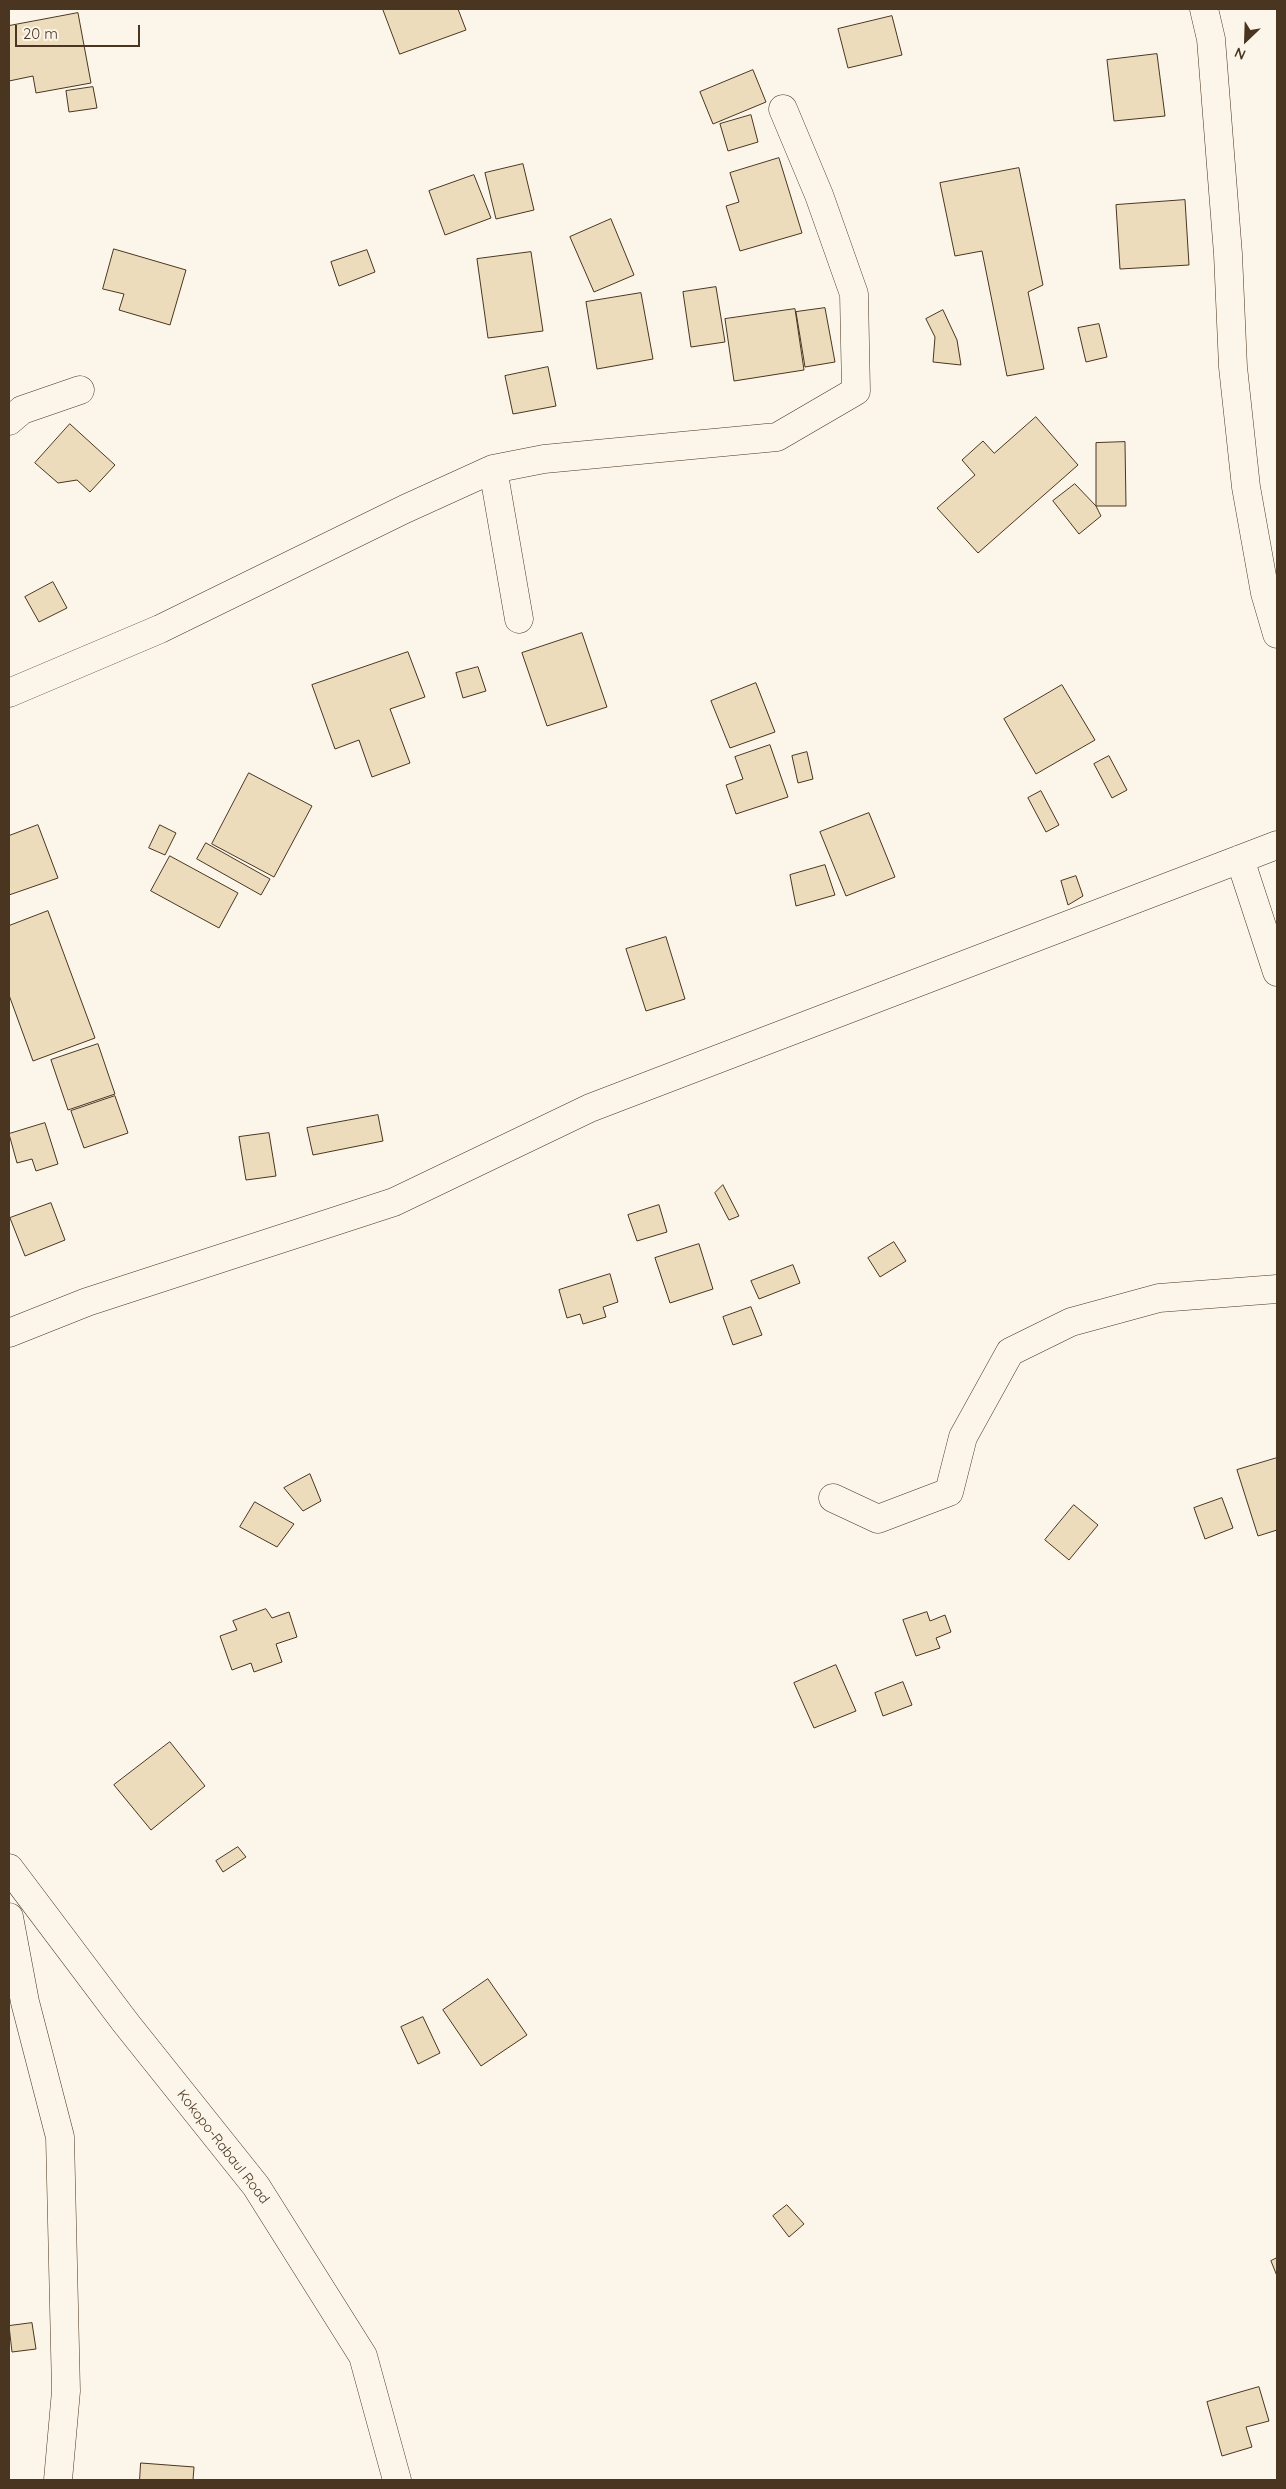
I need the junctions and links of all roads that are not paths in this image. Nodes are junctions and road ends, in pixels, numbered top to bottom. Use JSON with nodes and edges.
{"nodes":[{"id":1,"x":1204,"y":9,"type":"edge"},
{"id":2,"x":783,"y":110,"type":"dead end"},
{"id":3,"x":80,"y":390,"type":"dead end"},
{"id":4,"x":9,"y":421,"type":"edge"},
{"id":5,"x":493,"y":469,"type":"junction"},
{"id":6,"x":519,"y":619,"type":"dead end"},
{"id":7,"x":1277,"y":634,"type":"edge"},
{"id":8,"x":9,"y":693,"type":"edge"},
{"id":9,"x":1277,"y":845,"type":"edge"},
{"id":10,"x":1240,"y":859,"type":"junction"},
{"id":11,"x":1277,"y":972,"type":"edge"},
{"id":12,"x":1277,"y":1289,"type":"edge"},
{"id":13,"x":9,"y":1333,"type":"edge"},
{"id":14,"x":832,"y":1498,"type":"dead end"},
{"id":15,"x":9,"y":1868,"type":"edge"},
{"id":16,"x":9,"y":1917,"type":"edge"},
{"id":17,"x":58,"y":2480,"type":"edge"},
{"id":18,"x":397,"y":2480,"type":"edge"}],
"edges":[{"from":1,"to":7,"type":"street"},
{"from":2,"to":5,"type":"street"},
{"from":3,"to":4,"type":"street"},
{"from":5,"to":6,"type":"street"},
{"from":5,"to":8,"type":"street"},
{"from":9,"to":10,"type":"street"},
{"from":10,"to":11,"type":"street"},
{"from":10,"to":13,"type":"street"},
{"from":12,"to":14,"type":"street"},
{"from":15,"to":18,"type":"street","name":"Kokopo-Rabaul Road"},
{"from":16,"to":17,"type":"street"}]}
